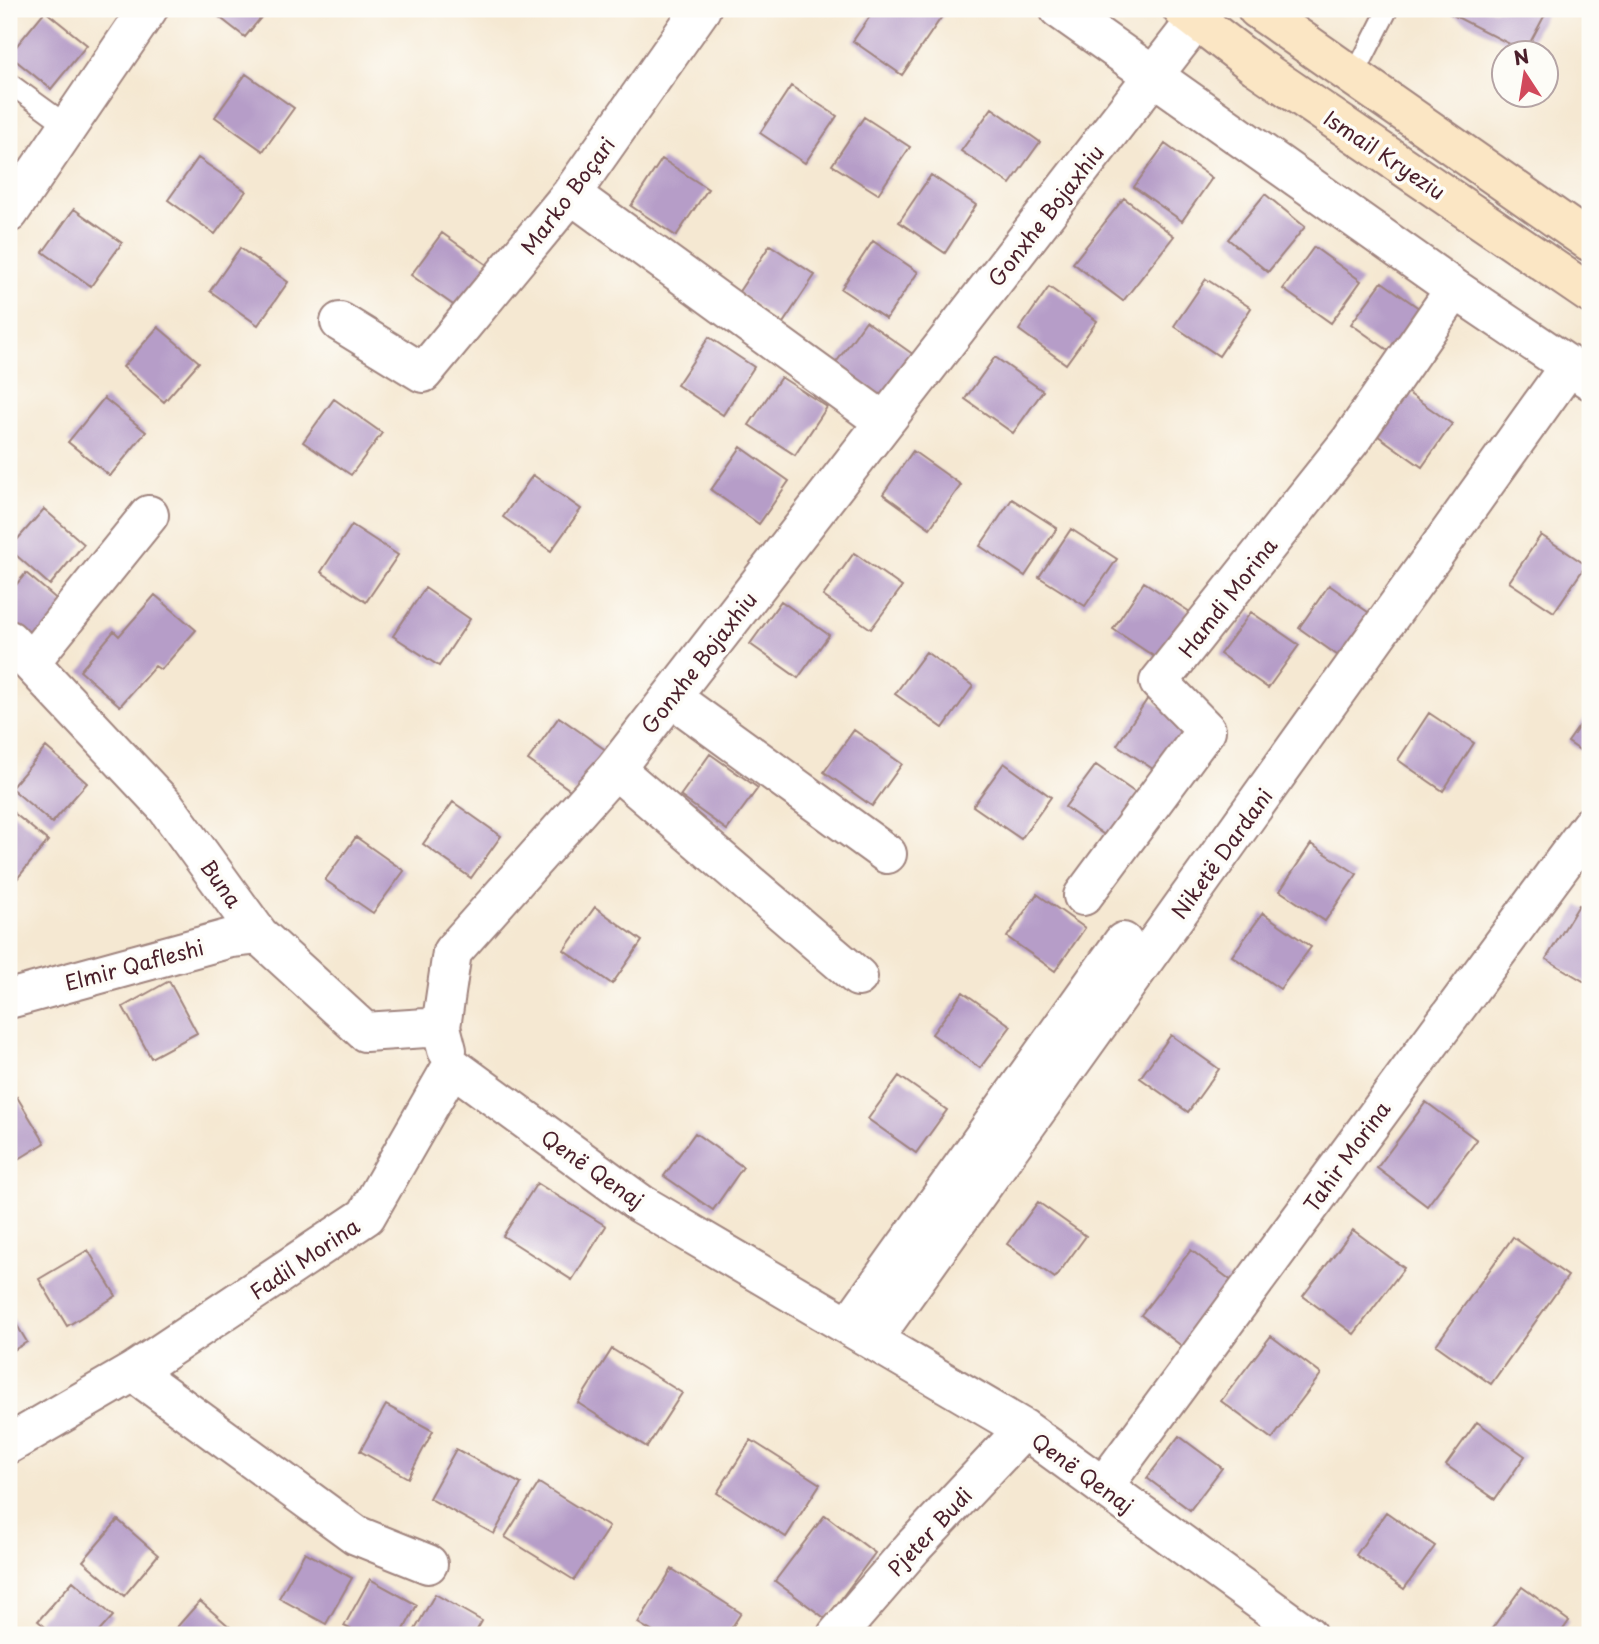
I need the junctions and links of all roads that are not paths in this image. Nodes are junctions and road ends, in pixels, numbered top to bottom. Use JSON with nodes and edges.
{"nodes":[{"id":1,"x":149,"y":9,"type":"edge"},
{"id":2,"x":701,"y":9,"type":"edge"},
{"id":3,"x":1059,"y":9,"type":"edge"},
{"id":4,"x":1257,"y":9,"type":"edge"},
{"id":5,"x":1388,"y":9,"type":"edge"},
{"id":6,"x":1195,"y":13,"type":"edge"},
{"id":7,"x":1354,"y":76,"type":"junction"},
{"id":8,"x":1154,"y":77,"type":"junction"},
{"id":9,"x":9,"y":83,"type":"edge"},
{"id":10,"x":68,"y":125,"type":"junction"},
{"id":11,"x":571,"y":194,"type":"junction"},
{"id":12,"x":10,"y":210,"type":"edge"},
{"id":13,"x":1590,"y":242,"type":"edge"},
{"id":14,"x":1455,"y":289,"type":"junction"},
{"id":15,"x":1590,"y":294,"type":"edge"},
{"id":16,"x":340,"y":322,"type":"dead end"},
{"id":17,"x":1580,"y":373,"type":"edge"},
{"id":18,"x":883,"y":422,"type":"junction"},
{"id":19,"x":149,"y":515,"type":"dead end"},
{"id":20,"x":20,"y":651,"type":"edge"},
{"id":21,"x":671,"y":697,"type":"junction"},
{"id":22,"x":615,"y":769,"type":"junction"},
{"id":23,"x":1590,"y":826,"type":"edge"},
{"id":24,"x":887,"y":854,"type":"dead end"},
{"id":25,"x":1083,"y":896,"type":"dead end"},
{"id":26,"x":260,"y":935,"type":"junction"},
{"id":27,"x":1123,"y":942,"type":"dead end"},
{"id":28,"x":858,"y":977,"type":"dead end"},
{"id":29,"x":9,"y":999,"type":"edge"},
{"id":30,"x":441,"y":1027,"type":"junction"},
{"id":31,"x":452,"y":1066,"type":"junction"},
{"id":32,"x":862,"y":1331,"type":"junction"},
{"id":33,"x":132,"y":1372,"type":"junction"},
{"id":34,"x":1024,"y":1429,"type":"junction"},
{"id":35,"x":9,"y":1444,"type":"edge"},
{"id":36,"x":1103,"y":1487,"type":"junction"},
{"id":37,"x":428,"y":1564,"type":"dead end"},
{"id":38,"x":836,"y":1635,"type":"edge"},
{"id":39,"x":1307,"y":1635,"type":"edge"}],
"edges":[{"from":1,"to":10,"type":"street"},
{"from":2,"to":11,"type":"street","name":"Marko Boçari"},
{"from":3,"to":8,"type":"street"},
{"from":4,"to":7,"type":"main road","name":"Ismail Kryeziu"},
{"from":5,"to":7,"type":"lane"},
{"from":6,"to":8,"type":"street","name":"Gonxhe Bojaxhiu"},
{"from":6,"to":15,"type":"main road","name":"Ismail Kryeziu"},
{"from":7,"to":13,"type":"main road","name":"Ismail Kryeziu"},
{"from":8,"to":14,"type":"street"},
{"from":8,"to":18,"type":"street","name":"Gonxhe Bojaxhiu"},
{"from":9,"to":10,"type":"lane"},
{"from":10,"to":12,"type":"street"},
{"from":11,"to":16,"type":"street","name":"Marko Boçari"},
{"from":11,"to":18,"type":"street"},
{"from":14,"to":17,"type":"street"},
{"from":14,"to":25,"type":"street","name":"Hamdi Morina"},
{"from":17,"to":32,"type":"street","name":"Niketë Dardani"},
{"from":18,"to":21,"type":"street","name":"Gonxhe Bojaxhiu"},
{"from":19,"to":20,"type":"street"},
{"from":20,"to":26,"type":"street","name":"Buna"},
{"from":21,"to":22,"type":"street","name":"Gonxhe Bojaxhiu"},
{"from":21,"to":24,"type":"street"},
{"from":22,"to":28,"type":"street"},
{"from":22,"to":30,"type":"street","name":"Gonxhe Bojaxhiu"},
{"from":23,"to":36,"type":"street","name":"Tahir Morina"},
{"from":26,"to":29,"type":"street","name":"Elmir Qafleshi"},
{"from":26,"to":30,"type":"street","name":"Buna"},
{"from":27,"to":32,"type":"street"},
{"from":30,"to":31,"type":"street"},
{"from":31,"to":32,"type":"street","name":"Qenë Qenaj"},
{"from":31,"to":33,"type":"street","name":"Fadil Morina"},
{"from":32,"to":34,"type":"street","name":"Qenë Qenaj"},
{"from":33,"to":35,"type":"street","name":"Fadil Morina"},
{"from":33,"to":37,"type":"street"},
{"from":34,"to":36,"type":"street","name":"Qenë Qenaj"},
{"from":34,"to":38,"type":"street","name":"Pjeter Budi"},
{"from":36,"to":39,"type":"street","name":"Qenë Qenaj"}]}
